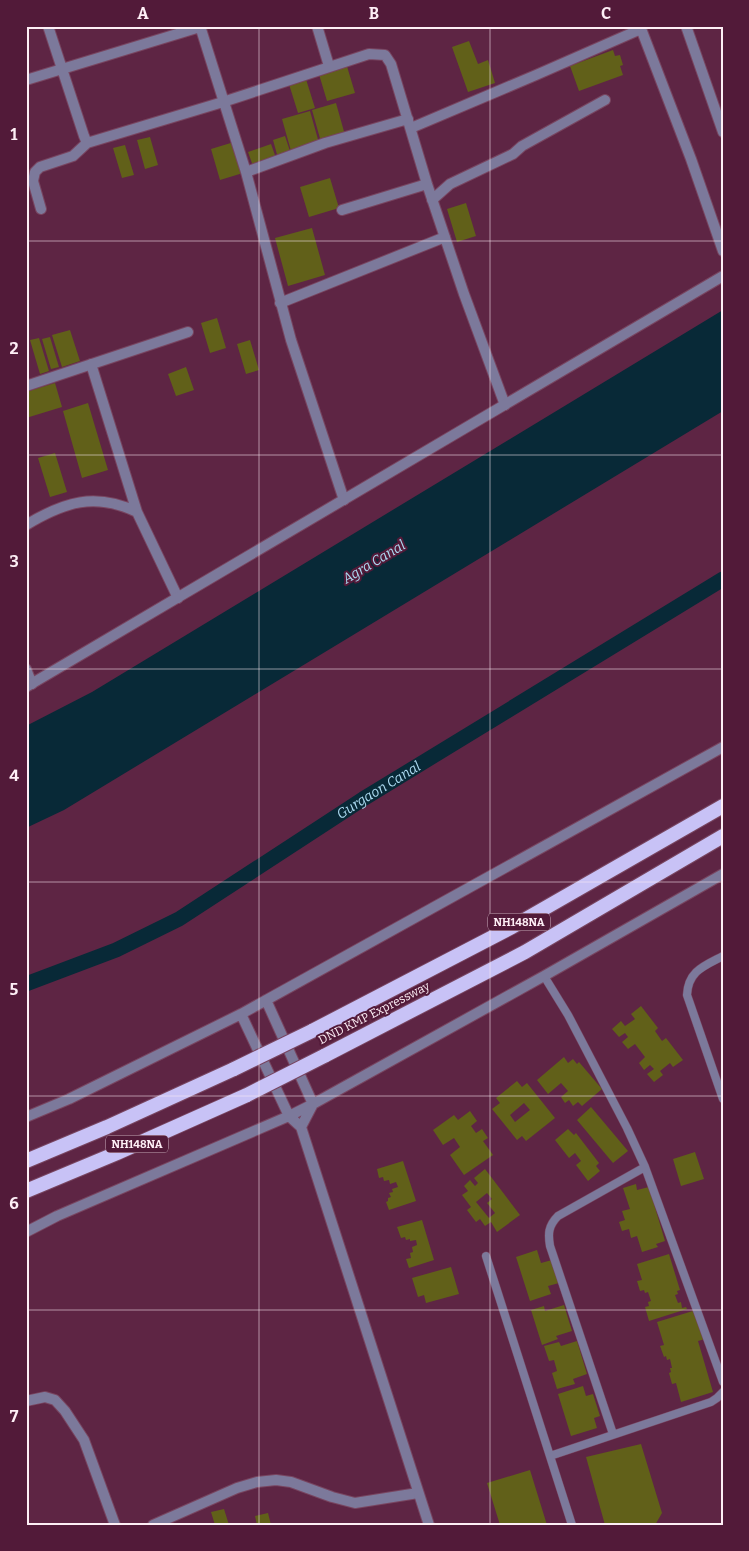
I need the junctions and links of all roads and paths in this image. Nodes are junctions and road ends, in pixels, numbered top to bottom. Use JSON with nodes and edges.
{"nodes":[{"id":1,"x":48,"y":26,"type":"edge"},
{"id":2,"x":317,"y":26,"type":"edge"},
{"id":3,"x":686,"y":26,"type":"edge"},
{"id":4,"x":200,"y":27,"type":"edge"},
{"id":5,"x":640,"y":27,"type":"edge"},
{"id":6,"x":329,"y":66,"type":"junction"},
{"id":7,"x":61,"y":69,"type":"junction"},
{"id":8,"x":26,"y":80,"type":"edge"},
{"id":9,"x":605,"y":100,"type":"dead end"},
{"id":10,"x":223,"y":102,"type":"junction"},
{"id":11,"x":409,"y":123,"type":"junction"},
{"id":12,"x":723,"y":132,"type":"edge"},
{"id":13,"x":87,"y":143,"type":"junction"},
{"id":14,"x":246,"y":172,"type":"junction"},
{"id":15,"x":427,"y":184,"type":"junction"},
{"id":16,"x":432,"y":200,"type":"junction"},
{"id":17,"x":41,"y":209,"type":"dead end"},
{"id":18,"x":342,"y":210,"type":"dead end"},
{"id":19,"x":445,"y":237,"type":"junction"},
{"id":20,"x":723,"y":251,"type":"edge"},
{"id":21,"x":723,"y":276,"type":"edge"},
{"id":22,"x":280,"y":303,"type":"junction"},
{"id":23,"x":188,"y":332,"type":"dead end"},
{"id":24,"x":91,"y":364,"type":"junction"},
{"id":25,"x":26,"y":386,"type":"edge"},
{"id":26,"x":505,"y":405,"type":"junction"},
{"id":27,"x":344,"y":500,"type":"junction"},
{"id":28,"x":137,"y":512,"type":"junction"},
{"id":29,"x":26,"y":525,"type":"edge"},
{"id":30,"x":178,"y":598,"type":"junction"},
{"id":31,"x":26,"y":669,"type":"edge"},
{"id":32,"x":29,"y":685,"type":"edge"},
{"id":33,"x":723,"y":747,"type":"edge"},
{"id":34,"x":723,"y":806,"type":"edge"},
{"id":35,"x":723,"y":836,"type":"edge"},
{"id":36,"x":723,"y":874,"type":"edge"},
{"id":37,"x":723,"y":956,"type":"edge"},
{"id":38,"x":544,"y":976,"type":"junction"},
{"id":39,"x":266,"y":1000,"type":"junction"},
{"id":40,"x":241,"y":1014,"type":"junction"},
{"id":41,"x":723,"y":1099,"type":"edge"},
{"id":42,"x":314,"y":1104,"type":"junction"},
{"id":43,"x":289,"y":1116,"type":"junction"},
{"id":44,"x":26,"y":1118,"type":"edge"},
{"id":45,"x":301,"y":1127,"type":"junction"},
{"id":46,"x":26,"y":1161,"type":"edge"},
{"id":47,"x":645,"y":1167,"type":"junction"},
{"id":48,"x":26,"y":1191,"type":"edge"},
{"id":49,"x":26,"y":1232,"type":"edge"},
{"id":50,"x":486,"y":1256,"type":"dead end"},
{"id":51,"x":723,"y":1382,"type":"edge"},
{"id":52,"x":723,"y":1392,"type":"edge"},
{"id":53,"x":26,"y":1401,"type":"edge"},
{"id":54,"x":613,"y":1434,"type":"junction"},
{"id":55,"x":550,"y":1456,"type":"junction"},
{"id":56,"x":418,"y":1493,"type":"junction"},
{"id":57,"x":115,"y":1525,"type":"edge"},
{"id":58,"x":153,"y":1525,"type":"edge"},
{"id":59,"x":428,"y":1525,"type":"edge"},
{"id":60,"x":572,"y":1525,"type":"edge"}],
"edges":[{"from":1,"to":7,"type":"street"},
{"from":2,"to":6,"type":"street"},
{"from":3,"to":12,"type":"street"},
{"from":4,"to":7,"type":"street"},
{"from":4,"to":10,"type":"street"},
{"from":5,"to":11,"type":"street"},
{"from":5,"to":20,"type":"street"},
{"from":6,"to":10,"type":"street"},
{"from":6,"to":11,"type":"street"},
{"from":7,"to":8,"type":"street"},
{"from":7,"to":13,"type":"street"},
{"from":9,"to":16,"type":"street"},
{"from":10,"to":13,"type":"street"},
{"from":10,"to":14,"type":"street"},
{"from":11,"to":14,"type":"street"},
{"from":11,"to":15,"type":"street"},
{"from":13,"to":17,"type":"street"},
{"from":14,"to":22,"type":"street"},
{"from":15,"to":16,"type":"street"},
{"from":15,"to":18,"type":"street"},
{"from":16,"to":19,"type":"street"},
{"from":19,"to":22,"type":"street"},
{"from":19,"to":26,"type":"street"},
{"from":21,"to":26,"type":"street"},
{"from":22,"to":27,"type":"street"},
{"from":23,"to":24,"type":"street"},
{"from":24,"to":25,"type":"street"},
{"from":24,"to":28,"type":"street"},
{"from":26,"to":27,"type":"street"},
{"from":27,"to":30,"type":"street"},
{"from":28,"to":29,"type":"street"},
{"from":28,"to":30,"type":"street"},
{"from":30,"to":32,"type":"street"},
{"from":31,"to":32,"type":"street"},
{"from":33,"to":39,"type":"street"},
{"from":34,"to":46,"type":"highway","name":"DND KMP Expressway","number":"NH148NA","bridge":true},
{"from":35,"to":48,"type":"highway","name":"DND KMP Expressway","number":"NH148NA","bridge":true},
{"from":36,"to":38,"type":"street"},
{"from":37,"to":41,"type":"lane"},
{"from":38,"to":42,"type":"street"},
{"from":38,"to":47,"type":"lane"},
{"from":39,"to":40,"type":"street"},
{"from":39,"to":42,"type":"street"},
{"from":40,"to":43,"type":"street"},
{"from":40,"to":44,"type":"street"},
{"from":42,"to":43,"type":"street"},
{"from":42,"to":45,"type":"street"},
{"from":43,"to":45,"type":"street"},
{"from":43,"to":49,"type":"street"},
{"from":45,"to":56,"type":"street"},
{"from":47,"to":51,"type":"lane"},
{"from":47,"to":54,"type":"lane"},
{"from":50,"to":55,"type":"lane"},
{"from":52,"to":54,"type":"lane"},
{"from":53,"to":57,"type":"street"},
{"from":54,"to":55,"type":"lane"},
{"from":55,"to":60,"type":"lane"},
{"from":56,"to":58,"type":"street"},
{"from":56,"to":59,"type":"street"}]}
